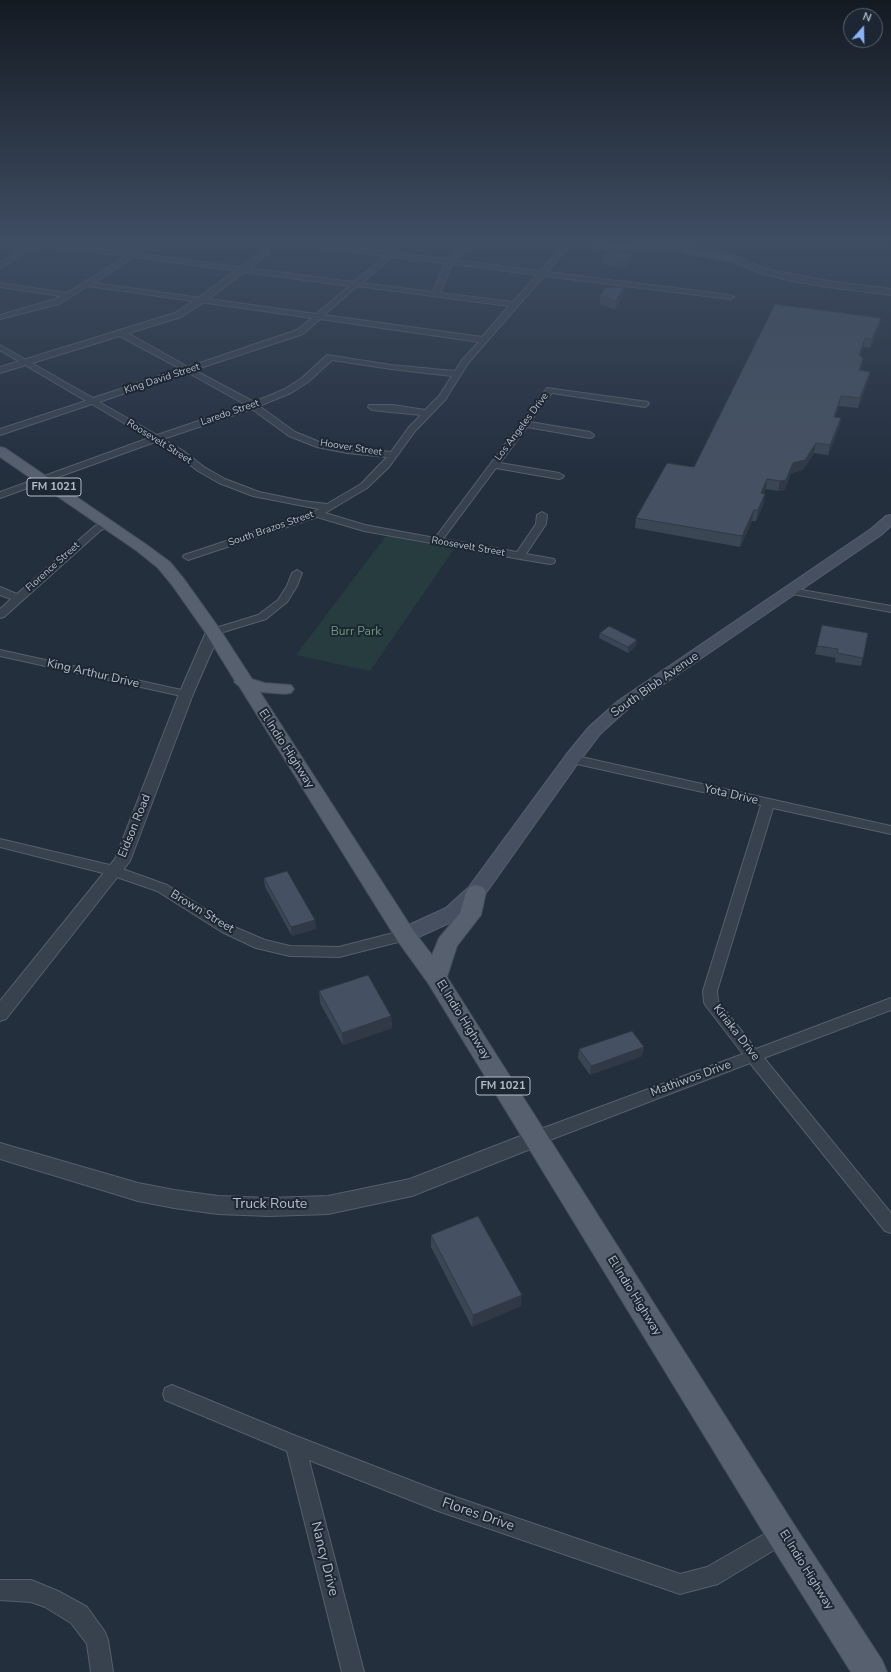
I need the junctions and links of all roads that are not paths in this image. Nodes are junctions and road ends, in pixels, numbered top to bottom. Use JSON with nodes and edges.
{"nodes":[{"id":1,"x":172,"y":317,"type":"edge"},
{"id":2,"x":320,"y":317,"type":"joint"},
{"id":3,"x":505,"y":317,"type":"edge"},
{"id":4,"x":121,"y":333,"type":"junction"},
{"id":5,"x":484,"y":340,"type":"junction"},
{"id":6,"x":0,"y":347,"type":"edge"},
{"id":7,"x":27,"y":362,"type":"junction"},
{"id":8,"x":0,"y":370,"type":"edge"},
{"id":9,"x":189,"y":370,"type":"junction"},
{"id":10,"x":457,"y":374,"type":"junction"},
{"id":11,"x":93,"y":401,"type":"junction"},
{"id":12,"x":645,"y":404,"type":"dead end"},
{"id":13,"x":252,"y":405,"type":"junction"},
{"id":14,"x":372,"y":407,"type":"dead end"},
{"id":15,"x":427,"y":413,"type":"junction"},
{"id":16,"x":524,"y":424,"type":"junction"},
{"id":17,"x":0,"y":432,"type":"edge"},
{"id":18,"x":590,"y":435,"type":"dead end"},
{"id":19,"x":156,"y":439,"type":"junction"},
{"id":20,"x":0,"y":451,"type":"edge"},
{"id":21,"x":394,"y":455,"type":"junction"},
{"id":22,"x":494,"y":465,"type":"junction"},
{"id":23,"x":559,"y":476,"type":"dead end"},
{"id":24,"x":42,"y":479,"type":"junction"},
{"id":25,"x":0,"y":494,"type":"edge"},
{"id":26,"x":329,"y":507,"type":"junction"},
{"id":27,"x":317,"y":514,"type":"junction"},
{"id":28,"x":542,"y":515,"type":"dead end"},
{"id":29,"x":891,"y":519,"type":"edge"},
{"id":30,"x":108,"y":524,"type":"junction"},
{"id":31,"x":437,"y":542,"type":"junction"},
{"id":32,"x":520,"y":556,"type":"junction"},
{"id":33,"x":188,"y":557,"type":"dead end"},
{"id":34,"x":550,"y":561,"type":"dead end"},
{"id":35,"x":298,"y":572,"type":"dead end"},
{"id":36,"x":0,"y":590,"type":"edge"},
{"id":37,"x":791,"y":591,"type":"junction"},
{"id":38,"x":18,"y":598,"type":"junction"},
{"id":39,"x":891,"y":609,"type":"edge"},
{"id":40,"x":0,"y":615,"type":"edge"},
{"id":41,"x":213,"y":632,"type":"junction"},
{"id":42,"x":0,"y":653,"type":"edge"},
{"id":43,"x":186,"y":694,"type":"junction"},
{"id":44,"x":572,"y":759,"type":"junction"},
{"id":45,"x":768,"y":803,"type":"junction"},
{"id":46,"x":891,"y":830,"type":"edge"},
{"id":47,"x":0,"y":843,"type":"edge"},
{"id":48,"x":114,"y":871,"type":"junction"},
{"id":49,"x":476,"y":892,"type":"junction"},
{"id":50,"x":405,"y":935,"type":"junction"},
{"id":51,"x":436,"y":977,"type":"junction"},
{"id":52,"x":891,"y":1004,"type":"edge"},
{"id":53,"x":0,"y":1014,"type":"edge"},
{"id":54,"x":754,"y":1056,"type":"junction"},
{"id":55,"x":536,"y":1138,"type":"junction"},
{"id":56,"x":0,"y":1151,"type":"edge"},
{"id":57,"x":891,"y":1226,"type":"edge"},
{"id":58,"x":172,"y":1394,"type":"dead end"},
{"id":59,"x":295,"y":1445,"type":"junction"},
{"id":60,"x":782,"y":1534,"type":"junction"},
{"id":61,"x":0,"y":1590,"type":"edge"},
{"id":62,"x":102,"y":1672,"type":"edge"},
{"id":63,"x":353,"y":1672,"type":"edge"},
{"id":64,"x":870,"y":1672,"type":"edge"}],
"edges":[{"from":1,"to":4,"type":"street"},
{"from":2,"to":5,"type":"street"},
{"from":2,"to":9,"type":"street","name":"King David Street"},
{"from":3,"to":5,"type":"street","name":"South Brazos Street"},
{"from":4,"to":7,"type":"street"},
{"from":4,"to":9,"type":"street","name":"Hoover Street"},
{"from":5,"to":10,"type":"street","name":"South Brazos Street"},
{"from":6,"to":7,"type":"street","name":"Roosevelt Street"},
{"from":7,"to":8,"type":"street"},
{"from":7,"to":11,"type":"street","name":"Roosevelt Street"},
{"from":9,"to":11,"type":"street","name":"King David Street"},
{"from":9,"to":13,"type":"street","name":"Hoover Street"},
{"from":10,"to":13,"type":"street","name":"Laredo Street"},
{"from":10,"to":15,"type":"street","name":"South Brazos Street"},
{"from":11,"to":17,"type":"street","name":"King David Street"},
{"from":11,"to":19,"type":"street","name":"Roosevelt Street"},
{"from":12,"to":16,"type":"street","name":"Los Angeles Drive"},
{"from":13,"to":19,"type":"street","name":"Laredo Street"},
{"from":13,"to":21,"type":"street","name":"Hoover Street"},
{"from":14,"to":15,"type":"street"},
{"from":15,"to":21,"type":"street","name":"South Brazos Street"},
{"from":16,"to":18,"type":"street"},
{"from":16,"to":22,"type":"street","name":"Los Angeles Drive"},
{"from":19,"to":24,"type":"street","name":"Laredo Street"},
{"from":19,"to":26,"type":"street","name":"Roosevelt Street"},
{"from":20,"to":24,"type":"main road","name":"El Indio Highway","number":"FM 1021"},
{"from":21,"to":26,"type":"street","name":"South Brazos Street"},
{"from":22,"to":23,"type":"street"},
{"from":22,"to":31,"type":"street","name":"Los Angeles Drive"},
{"from":24,"to":25,"type":"street","name":"Laredo Street"},
{"from":24,"to":30,"type":"main road","name":"El Indio Highway","number":"FM 1021"},
{"from":26,"to":27,"type":"street","name":"South Brazos Street"},
{"from":27,"to":31,"type":"street","name":"Roosevelt Street"},
{"from":27,"to":33,"type":"street","name":"South Brazos Street"},
{"from":28,"to":32,"type":"street"},
{"from":29,"to":37,"type":"main road","name":"South Bibb Avenue"},
{"from":30,"to":38,"type":"street","name":"Florence Street"},
{"from":30,"to":41,"type":"main road","name":"El Indio Highway","number":"FM 1021"},
{"from":31,"to":32,"type":"street","name":"Roosevelt Street"},
{"from":32,"to":34,"type":"street","name":"Roosevelt Street"},
{"from":35,"to":41,"type":"street"},
{"from":36,"to":38,"type":"street"},
{"from":37,"to":39,"type":"street"},
{"from":37,"to":44,"type":"main road","name":"South Bibb Avenue"},
{"from":38,"to":40,"type":"street","name":"Florence Street"},
{"from":41,"to":43,"type":"street","name":"Eidson Road"},
{"from":41,"to":50,"type":"main road","name":"El Indio Highway","number":"FM 1021"},
{"from":42,"to":43,"type":"street","name":"King Arthur Drive"},
{"from":43,"to":48,"type":"street","name":"Eidson Road"},
{"from":44,"to":45,"type":"street","name":"Yota Drive"},
{"from":44,"to":49,"type":"main road","name":"South Bibb Avenue"},
{"from":45,"to":46,"type":"street","name":"Yota Drive"},
{"from":45,"to":54,"type":"street","name":"Kiriaka Drive"},
{"from":47,"to":48,"type":"street","name":"Brown Street"},
{"from":48,"to":50,"type":"street","name":"Brown Street"},
{"from":48,"to":53,"type":"street","name":"Eidson Road"},
{"from":49,"to":50,"type":"main road","name":"South Bibb Avenue"},
{"from":49,"to":51,"type":"main road"},
{"from":50,"to":51,"type":"main road","name":"El Indio Highway","number":"FM 1021"},
{"from":51,"to":55,"type":"main road","name":"El Indio Highway","number":"FM 1021"},
{"from":52,"to":54,"type":"street","name":"Mathiwos Drive"},
{"from":54,"to":55,"type":"street","name":"Mathiwos Drive"},
{"from":54,"to":57,"type":"street","name":"Kiriaka Drive"},
{"from":55,"to":56,"type":"street","name":"Truck Route"},
{"from":55,"to":60,"type":"main road","name":"El Indio Highway","number":"FM 1021"},
{"from":58,"to":59,"type":"street","name":"Flores Drive"},
{"from":59,"to":60,"type":"street","name":"Flores Drive"},
{"from":59,"to":63,"type":"street","name":"Nancy Drive"},
{"from":60,"to":64,"type":"main road","name":"El Indio Highway","number":"FM 1021"},
{"from":61,"to":62,"type":"street"}]}
